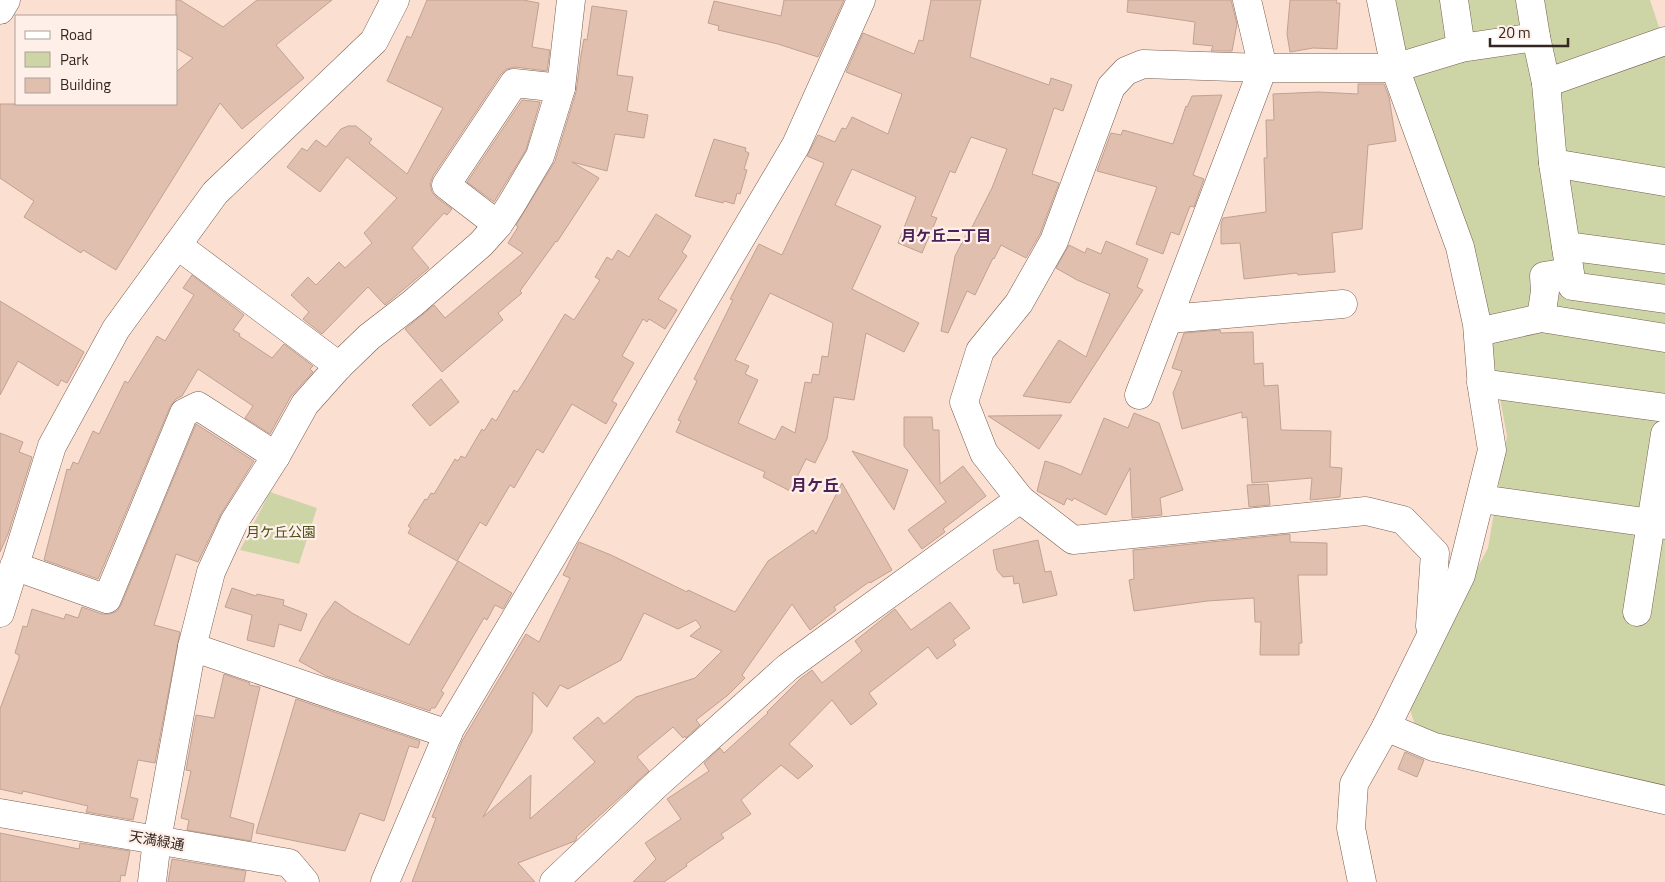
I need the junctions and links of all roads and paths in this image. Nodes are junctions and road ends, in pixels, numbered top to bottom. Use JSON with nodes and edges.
{"nodes":[{"id":1,"x":6,"y":0,"type":"edge"},
{"id":2,"x":395,"y":0,"type":"edge"},
{"id":3,"x":571,"y":0,"type":"edge"},
{"id":4,"x":861,"y":0,"type":"edge"},
{"id":5,"x":1247,"y":0,"type":"edge"},
{"id":6,"x":1381,"y":0,"type":"edge"},
{"id":7,"x":1454,"y":0,"type":"edge"},
{"id":8,"x":1530,"y":0,"type":"edge"},
{"id":9,"x":0,"y":10,"type":"edge"},
{"id":10,"x":1536,"y":37,"type":"junction"},
{"id":11,"x":1665,"y":41,"type":"edge"},
{"id":12,"x":1462,"y":48,"type":"junction"},
{"id":13,"x":1263,"y":68,"type":"junction"},
{"id":14,"x":1395,"y":68,"type":"junction"},
{"id":15,"x":1546,"y":83,"type":"junction"},
{"id":16,"x":561,"y":88,"type":"junction"},
{"id":17,"x":1553,"y":162,"type":"junction"},
{"id":18,"x":1665,"y":182,"type":"edge"},
{"id":19,"x":498,"y":225,"type":"junction"},
{"id":20,"x":177,"y":245,"type":"junction"},
{"id":21,"x":1567,"y":259,"type":"junction"},
{"id":22,"x":1665,"y":259,"type":"edge"},
{"id":23,"x":1665,"y":299,"type":"edge"},
{"id":24,"x":1342,"y":304,"type":"dead end"},
{"id":25,"x":1541,"y":318,"type":"junction"},
{"id":26,"x":1169,"y":319,"type":"junction"},
{"id":27,"x":1478,"y":332,"type":"junction"},
{"id":28,"x":1665,"y":338,"type":"edge"},
{"id":29,"x":339,"y":366,"type":"junction"},
{"id":30,"x":1481,"y":382,"type":"junction"},
{"id":31,"x":1139,"y":396,"type":"dead end"},
{"id":32,"x":1665,"y":408,"type":"edge"},
{"id":33,"x":1665,"y":434,"type":"edge"},
{"id":34,"x":276,"y":456,"type":"junction"},
{"id":35,"x":1020,"y":499,"type":"junction"},
{"id":36,"x":1481,"y":499,"type":"junction"},
{"id":37,"x":1659,"y":524,"type":"edge"},
{"id":38,"x":14,"y":566,"type":"junction"},
{"id":39,"x":1638,"y":612,"type":"dead end"},
{"id":40,"x":0,"y":613,"type":"edge"},
{"id":41,"x":1429,"y":643,"type":"junction"},
{"id":42,"x":192,"y":647,"type":"junction"},
{"id":43,"x":1386,"y":727,"type":"junction"},
{"id":44,"x":448,"y":734,"type":"junction"},
{"id":45,"x":1665,"y":800,"type":"edge"},
{"id":46,"x":0,"y":813,"type":"edge"},
{"id":47,"x":157,"y":840,"type":"junction"},
{"id":48,"x":152,"y":882,"type":"edge"},
{"id":49,"x":305,"y":882,"type":"edge"},
{"id":50,"x":385,"y":882,"type":"edge"},
{"id":51,"x":554,"y":882,"type":"edge"},
{"id":52,"x":1362,"y":882,"type":"edge"}],
"edges":[{"from":1,"to":9,"type":"street"},
{"from":2,"to":20,"type":"street"},
{"from":3,"to":16,"type":"street"},
{"from":4,"to":44,"type":"street"},
{"from":5,"to":13,"type":"street"},
{"from":6,"to":14,"type":"street"},
{"from":7,"to":12,"type":"street"},
{"from":8,"to":10,"type":"street"},
{"from":10,"to":12,"type":"street"},
{"from":10,"to":15,"type":"street"},
{"from":11,"to":15,"type":"street"},
{"from":12,"to":14,"type":"street"},
{"from":13,"to":14,"type":"street"},
{"from":13,"to":26,"type":"street"},
{"from":13,"to":35,"type":"street"},
{"from":14,"to":27,"type":"street"},
{"from":15,"to":17,"type":"street"},
{"from":16,"to":19,"type":"street"},
{"from":16,"to":19,"type":"street"},
{"from":17,"to":18,"type":"street"},
{"from":17,"to":21,"type":"street"},
{"from":19,"to":29,"type":"street"},
{"from":20,"to":29,"type":"street"},
{"from":20,"to":38,"type":"street"},
{"from":21,"to":22,"type":"street"},
{"from":21,"to":23,"type":"street"},
{"from":21,"to":25,"type":"street"},
{"from":24,"to":26,"type":"street"},
{"from":25,"to":27,"type":"street"},
{"from":25,"to":28,"type":"street"},
{"from":26,"to":31,"type":"street"},
{"from":27,"to":30,"type":"street"},
{"from":29,"to":34,"type":"street"},
{"from":30,"to":32,"type":"street"},
{"from":30,"to":36,"type":"street"},
{"from":33,"to":37,"type":"street"},
{"from":34,"to":38,"type":"street"},
{"from":34,"to":42,"type":"street"},
{"from":35,"to":41,"type":"street"},
{"from":35,"to":51,"type":"street"},
{"from":36,"to":37,"type":"street"},
{"from":36,"to":41,"type":"street"},
{"from":37,"to":39,"type":"street"},
{"from":38,"to":40,"type":"street"},
{"from":41,"to":43,"type":"street"},
{"from":42,"to":44,"type":"street"},
{"from":42,"to":47,"type":"street"},
{"from":43,"to":45,"type":"street"},
{"from":43,"to":52,"type":"street"},
{"from":44,"to":50,"type":"street"},
{"from":46,"to":47,"type":"street","name":"天満緑通"},
{"from":47,"to":48,"type":"street"},
{"from":47,"to":49,"type":"street","name":"天満緑通"}]}
